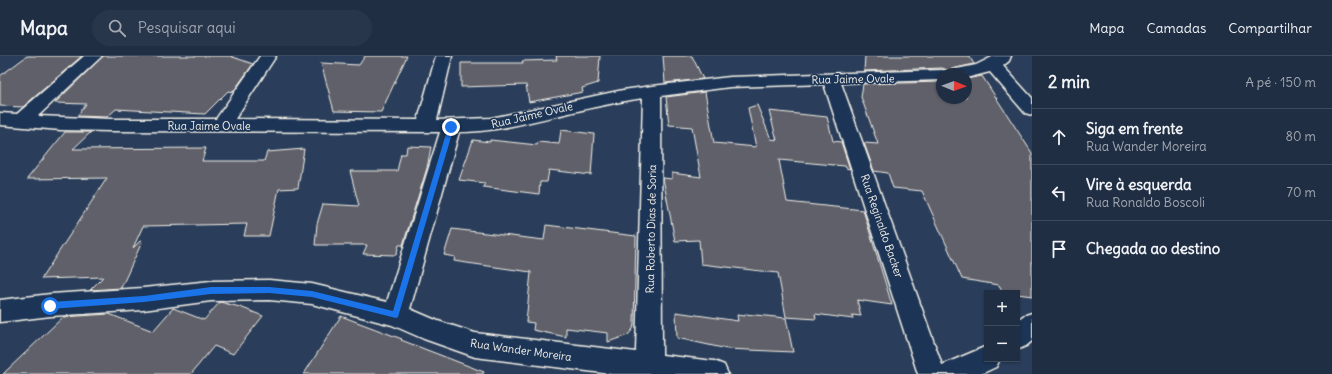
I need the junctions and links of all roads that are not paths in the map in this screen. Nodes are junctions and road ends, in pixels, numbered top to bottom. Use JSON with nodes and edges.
{"nodes":[{"id":1,"x":94,"y":56,"type":"edge"},
{"id":2,"x":268,"y":56,"type":"edge"},
{"id":3,"x":444,"y":56,"type":"edge"},
{"id":4,"x":998,"y":61,"type":"edge"},
{"id":5,"x":972,"y":72,"type":"edge"},
{"id":6,"x":936,"y":76,"type":"edge"},
{"id":7,"x":831,"y":79,"type":"junction"},
{"id":8,"x":652,"y":91,"type":"junction"},
{"id":9,"x":1032,"y":109,"type":"edge"},
{"id":10,"x":0,"y":119,"type":"edge"},
{"id":11,"x":22,"y":120,"type":"junction"},
{"id":12,"x":221,"y":126,"type":"junction"},
{"id":13,"x":426,"y":127,"type":"junction"},
{"id":14,"x":451,"y":127,"type":"junction"},
{"id":15,"x":0,"y":311,"type":"edge"},
{"id":16,"x":396,"y":315,"type":"junction"},
{"id":17,"x":1032,"y":324,"type":"edge"},
{"id":18,"x":1020,"y":335,"type":"edge"},
{"id":19,"x":984,"y":359,"type":"edge"},
{"id":20,"x":649,"y":367,"type":"junction"},
{"id":21,"x":714,"y":374,"type":"edge"},
{"id":22,"x":932,"y":374,"type":"edge"},
{"id":23,"x":950,"y":374,"type":"edge"}],
"edges":[{"from":1,"to":11,"type":"street"},
{"from":2,"to":12,"type":"street"},
{"from":3,"to":13,"type":"street"},
{"from":4,"to":5,"type":"street"},
{"from":4,"to":9,"type":"street"},
{"from":6,"to":7,"type":"street","name":"Rua Jaime Ovale"},
{"from":7,"to":8,"type":"street","name":"Rua Jaime Ovale"},
{"from":7,"to":22,"type":"street","name":"Rua Reginaldo Backer"},
{"from":8,"to":14,"type":"street","name":"Rua Jaime Ovale"},
{"from":8,"to":20,"type":"street","name":"Rua Roberto Dias de Soria"},
{"from":10,"to":11,"type":"street","name":"Rua Jaime Ovale"},
{"from":11,"to":12,"type":"street","name":"Rua Jaime Ovale"},
{"from":12,"to":13,"type":"street","name":"Rua Jaime Ovale"},
{"from":13,"to":14,"type":"street","name":"Rua Jaime Ovale"},
{"from":14,"to":16,"type":"street"},
{"from":15,"to":16,"type":"street","name":"Rua Wander Moreira"},
{"from":16,"to":20,"type":"street","name":"Rua Wander Moreira"},
{"from":17,"to":18,"type":"street"},
{"from":19,"to":23,"type":"street"},
{"from":20,"to":21,"type":"street","name":"Rua Wander Moreira"}]}
